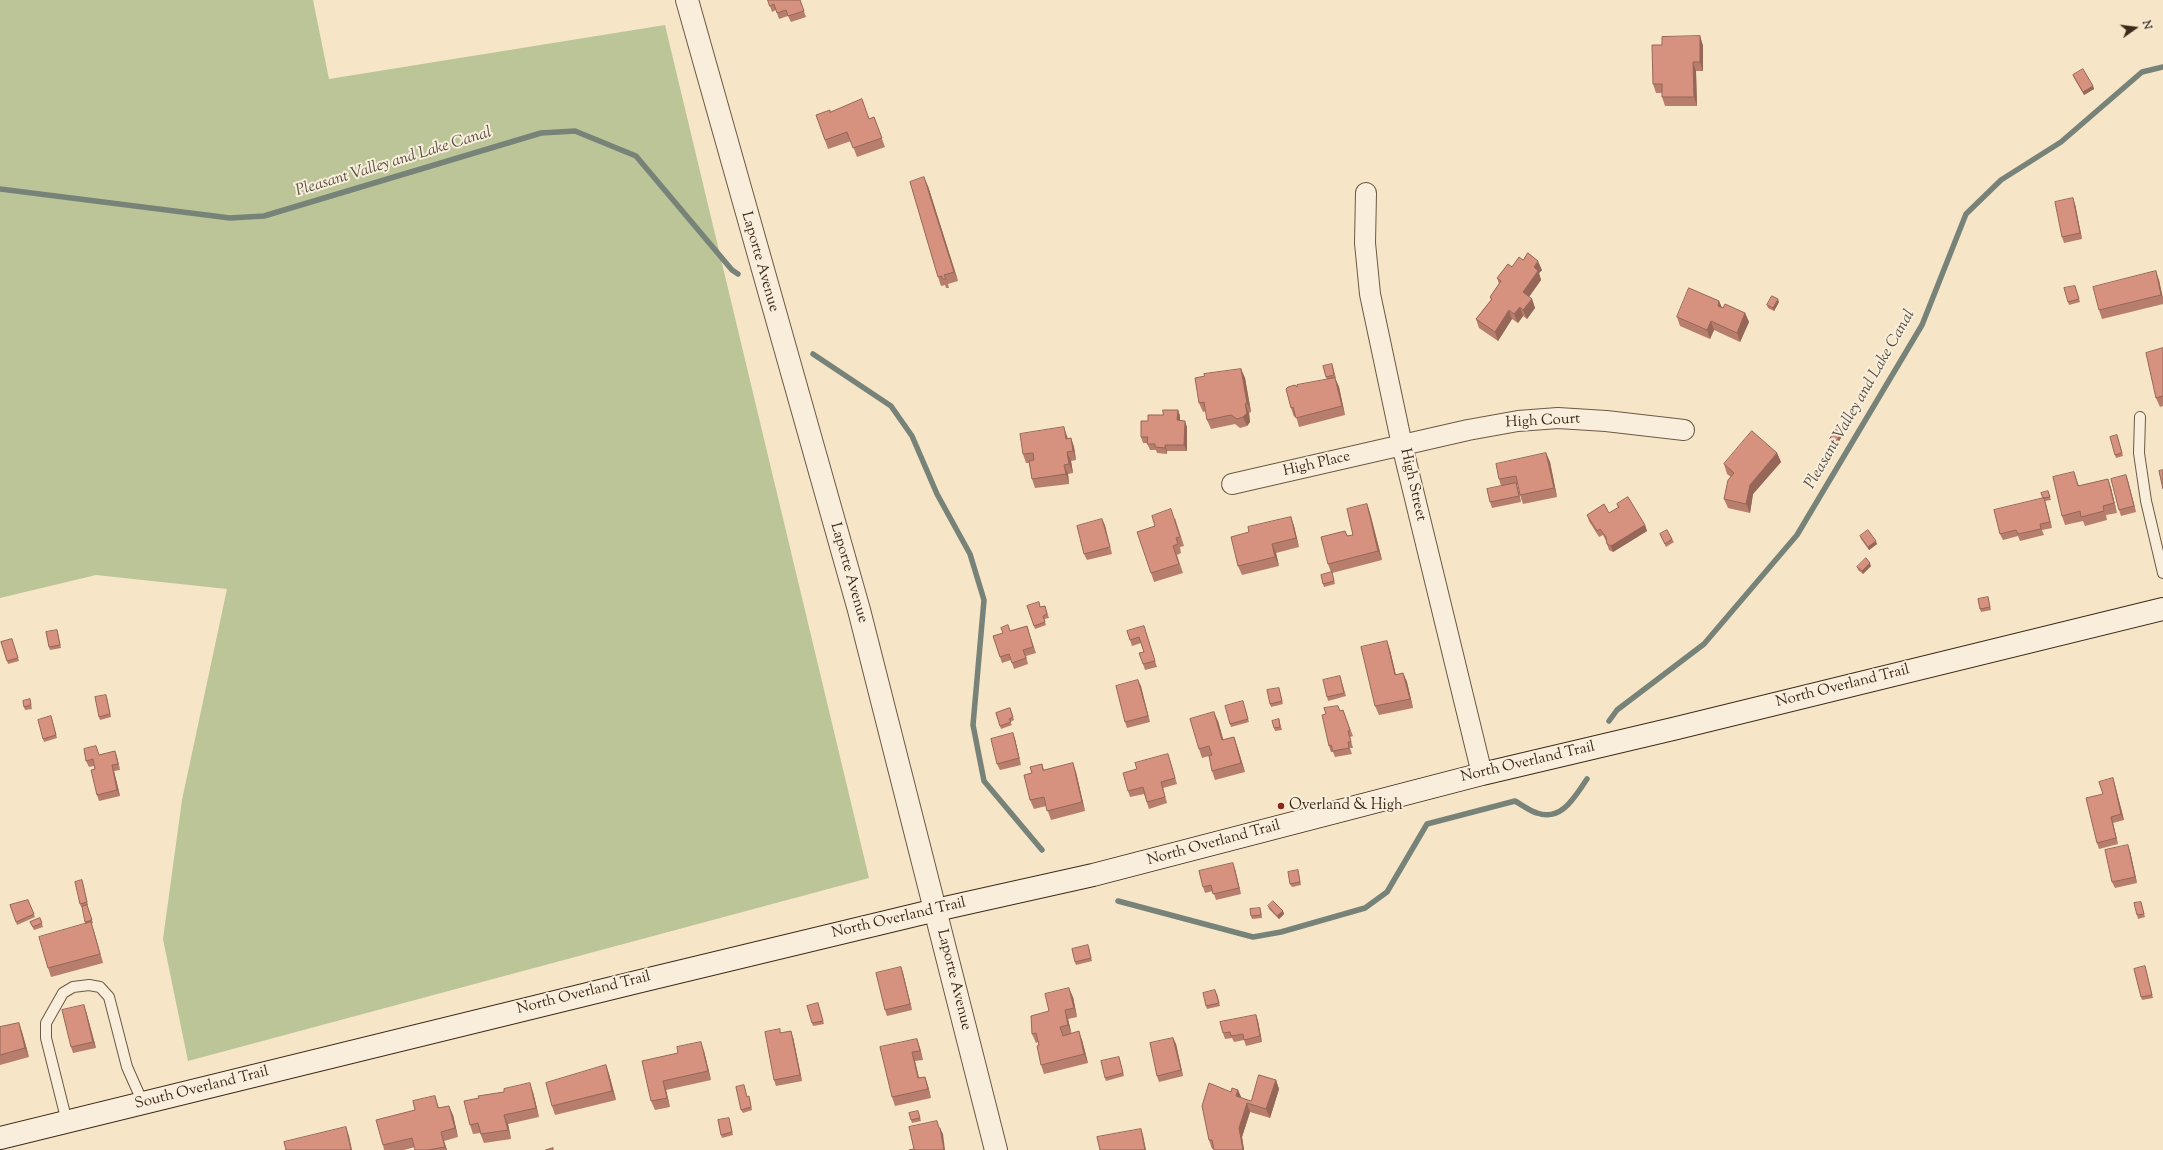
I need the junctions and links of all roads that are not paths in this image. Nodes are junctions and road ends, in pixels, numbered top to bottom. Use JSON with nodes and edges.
{"nodes":[{"id":1,"x":687,"y":0,"type":"edge"},
{"id":2,"x":1366,"y":193,"type":"dead end"},
{"id":3,"x":2140,"y":417,"type":"dead end"},
{"id":4,"x":1684,"y":430,"type":"dead end"},
{"id":5,"x":1402,"y":445,"type":"junction"},
{"id":6,"x":1232,"y":484,"type":"dead end"},
{"id":7,"x":2163,"y":573,"type":"edge"},
{"id":8,"x":2163,"y":609,"type":"edge"},
{"id":9,"x":1482,"y":774,"type":"junction"},
{"id":10,"x":936,"y":910,"type":"junction"},
{"id":11,"x":404,"y":1039,"type":"joint"},
{"id":12,"x":142,"y":1103,"type":"junction"},
{"id":13,"x":67,"y":1122,"type":"junction"},
{"id":14,"x":0,"y":1138,"type":"edge"},
{"id":15,"x":996,"y":1150,"type":"edge"}],
"edges":[{"from":1,"to":10,"type":"main road","name":"Laporte Avenue"},
{"from":2,"to":5,"type":"street","name":"High Street"},
{"from":3,"to":7,"type":"lane"},
{"from":4,"to":5,"type":"street","name":"High Court"},
{"from":5,"to":6,"type":"street","name":"High Place"},
{"from":5,"to":9,"type":"street","name":"High Street"},
{"from":8,"to":9,"type":"main road","name":"North Overland Trail"},
{"from":9,"to":10,"type":"main road","name":"North Overland Trail"},
{"from":10,"to":11,"type":"main road","name":"North Overland Trail"},
{"from":10,"to":15,"type":"main road","name":"Laporte Avenue"},
{"from":11,"to":12,"type":"main road","name":"South Overland Trail"},
{"from":12,"to":13,"type":"main road","name":"South Overland Trail"},
{"from":12,"to":13,"type":"lane"},
{"from":13,"to":14,"type":"main road","name":"South Overland Trail"}]}
